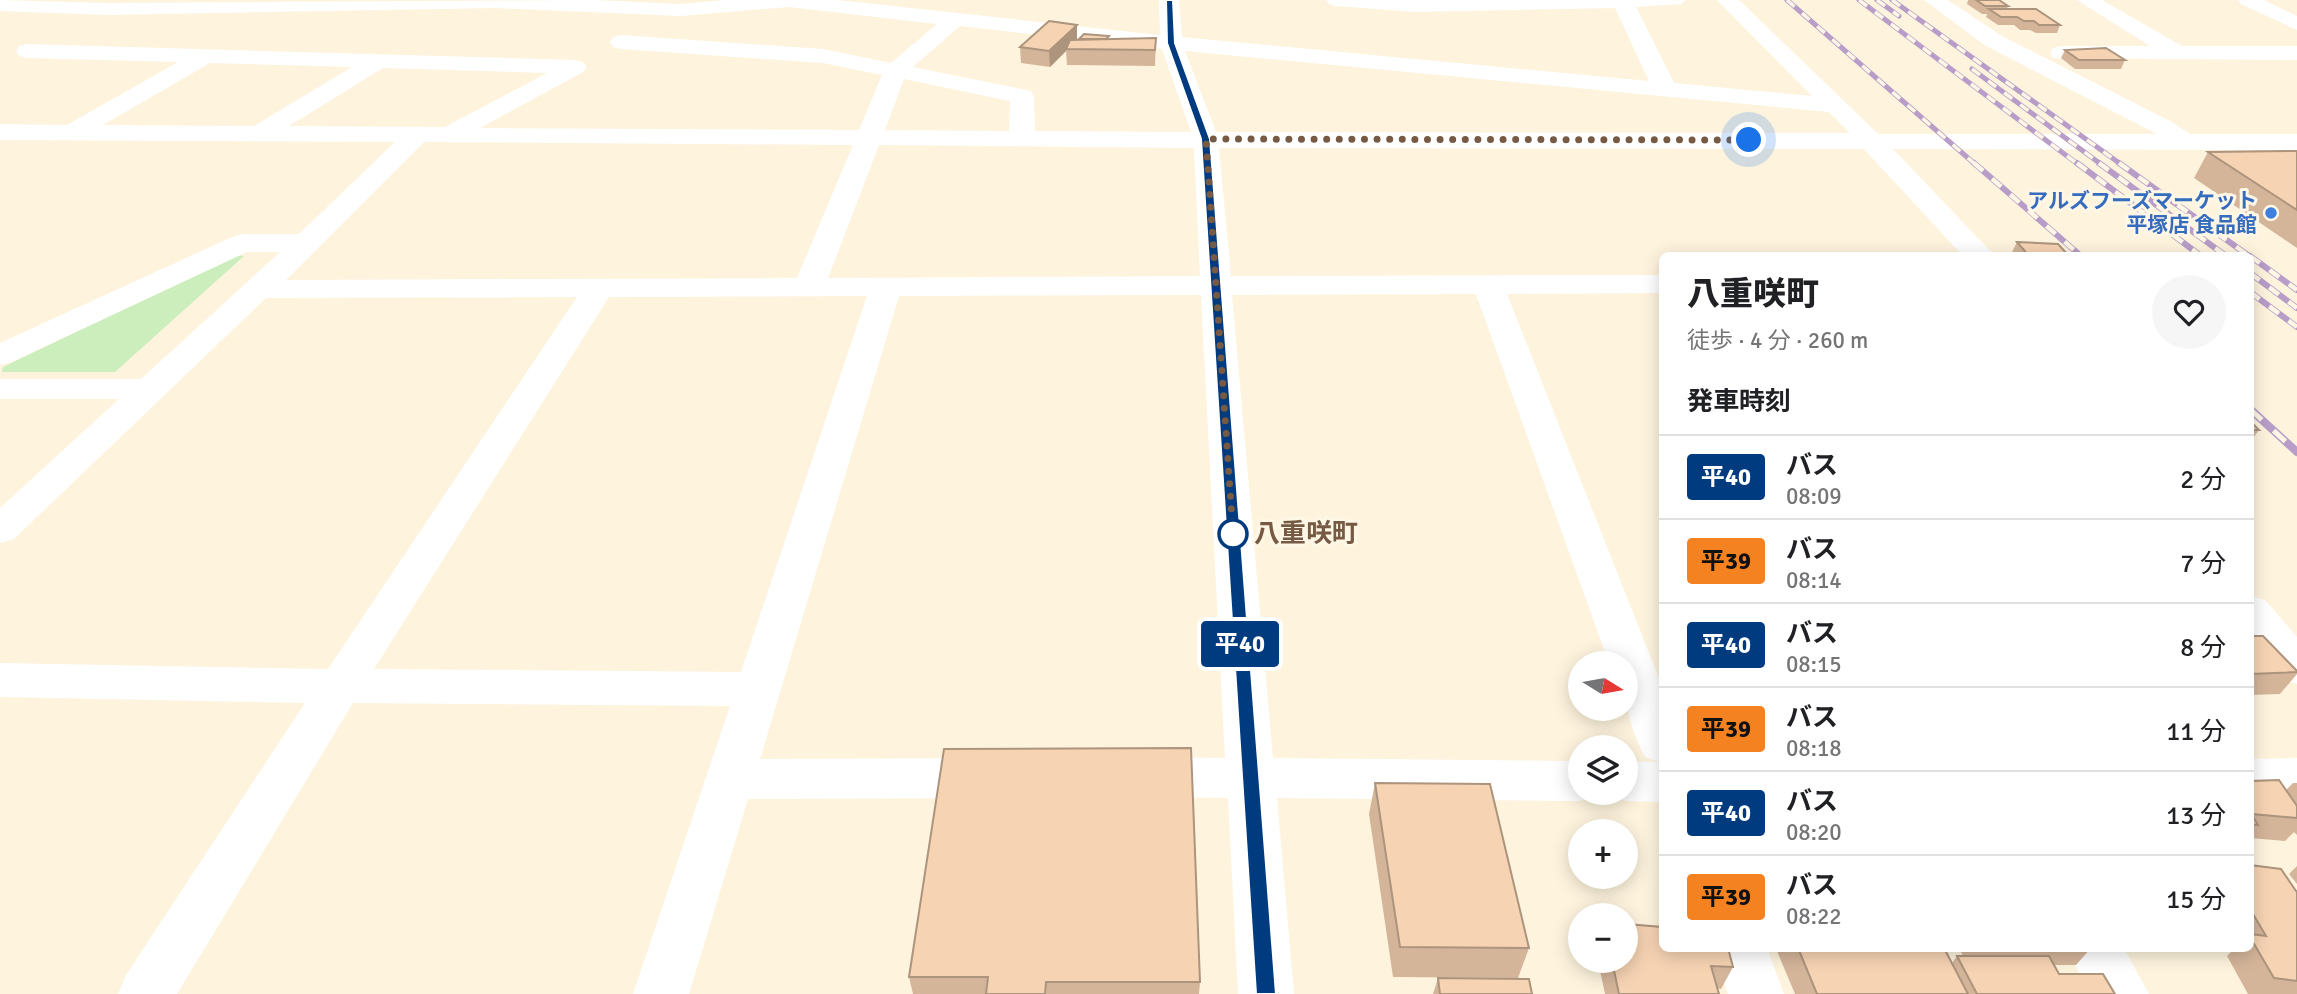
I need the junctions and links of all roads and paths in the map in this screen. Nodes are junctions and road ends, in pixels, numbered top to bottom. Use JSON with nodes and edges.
{"nodes":[{"id":1,"x":709,"y":0,"type":"edge"},
{"id":2,"x":1169,"y":0,"type":"edge"},
{"id":3,"x":1336,"y":0,"type":"edge"},
{"id":4,"x":1675,"y":0,"type":"edge"},
{"id":5,"x":1727,"y":0,"type":"edge"},
{"id":6,"x":1934,"y":0,"type":"edge"},
{"id":7,"x":2087,"y":0,"type":"edge"},
{"id":8,"x":2248,"y":0,"type":"edge"},
{"id":9,"x":394,"y":1,"type":"edge"},
{"id":10,"x":1623,"y":1,"type":"edge"},
{"id":11,"x":235,"y":3,"type":"edge"},
{"id":12,"x":1376,"y":3,"type":"edge"},
{"id":13,"x":0,"y":5,"type":"edge"},
{"id":14,"x":66,"y":5,"type":"edge"},
{"id":15,"x":106,"y":9,"type":"junction"},
{"id":16,"x":681,"y":10,"type":"junction"},
{"id":17,"x":957,"y":18,"type":"junction"},
{"id":18,"x":2297,"y":24,"type":"edge"},
{"id":19,"x":621,"y":42,"type":"junction"},
{"id":20,"x":1171,"y":43,"type":"junction"},
{"id":21,"x":2020,"y":53,"type":"junction"},
{"id":22,"x":2178,"y":53,"type":"junction"},
{"id":23,"x":2297,"y":53,"type":"edge"},
{"id":24,"x":204,"y":57,"type":"junction"},
{"id":25,"x":1354,"y":60,"type":"junction"},
{"id":26,"x":377,"y":62,"type":"junction"},
{"id":27,"x":575,"y":67,"type":"junction"},
{"id":28,"x":896,"y":70,"type":"junction"},
{"id":29,"x":1665,"y":89,"type":"junction"},
{"id":30,"x":1833,"y":105,"type":"junction"},
{"id":31,"x":1855,"y":124,"type":"junction"},
{"id":32,"x":2163,"y":127,"type":"junction"},
{"id":33,"x":2297,"y":128,"type":"edge"},
{"id":34,"x":0,"y":132,"type":"edge"},
{"id":35,"x":73,"y":132,"type":"junction"},
{"id":36,"x":262,"y":132,"type":"junction"},
{"id":37,"x":418,"y":134,"type":"junction"},
{"id":38,"x":450,"y":134,"type":"junction"},
{"id":39,"x":868,"y":137,"type":"junction"},
{"id":40,"x":1022,"y":138,"type":"junction"},
{"id":41,"x":1206,"y":139,"type":"junction"},
{"id":42,"x":2297,"y":142,"type":"edge"},
{"id":43,"x":1883,"y":154,"type":"junction"},
{"id":44,"x":2297,"y":160,"type":"edge"},
{"id":45,"x":307,"y":243,"type":"junction"},
{"id":46,"x":1976,"y":252,"type":"edge"},
{"id":47,"x":1659,"y":284,"type":"edge"},
{"id":48,"x":1488,"y":285,"type":"junction"},
{"id":49,"x":1216,"y":286,"type":"junction"},
{"id":50,"x":809,"y":287,"type":"junction"},
{"id":51,"x":886,"y":287,"type":"junction"},
{"id":52,"x":599,"y":288,"type":"junction"},
{"id":53,"x":257,"y":289,"type":"junction"},
{"id":54,"x":0,"y":355,"type":"edge"},
{"id":55,"x":0,"y":389,"type":"edge"},
{"id":56,"x":151,"y":389,"type":"junction"},
{"id":57,"x":0,"y":530,"type":"edge"},
{"id":58,"x":2254,"y":616,"type":"edge"},
{"id":59,"x":2297,"y":667,"type":"edge"},
{"id":60,"x":0,"y":680,"type":"edge"},
{"id":61,"x":340,"y":687,"type":"junction"},
{"id":62,"x":757,"y":689,"type":"junction"},
{"id":63,"x":1659,"y":736,"type":"edge"},
{"id":64,"x":1250,"y":776,"type":"junction"},
{"id":65,"x":1036,"y":778,"type":"edge"},
{"id":66,"x":1092,"y":778,"type":"edge"},
{"id":67,"x":2297,"y":778,"type":"edge"},
{"id":68,"x":730,"y":779,"type":"junction"},
{"id":69,"x":2254,"y":779,"type":"edge"},
{"id":70,"x":1568,"y":781,"type":"edge"},
{"id":71,"x":1638,"y":781,"type":"edge"},
{"id":72,"x":1659,"y":782,"type":"edge"},
{"id":73,"x":1740,"y":952,"type":"edge"},
{"id":74,"x":2095,"y":952,"type":"edge"},
{"id":75,"x":146,"y":994,"type":"edge"},
{"id":76,"x":661,"y":994,"type":"edge"},
{"id":77,"x":1266,"y":994,"type":"edge"},
{"id":78,"x":1756,"y":994,"type":"edge"},
{"id":79,"x":2121,"y":994,"type":"edge"}],
"edges":[{"from":1,"to":16,"type":"street"},
{"from":2,"to":20,"type":"street"},
{"from":3,"to":12,"type":"street"},
{"from":4,"to":10,"type":"street"},
{"from":5,"to":30,"type":"street"},
{"from":6,"to":21,"type":"street"},
{"from":7,"to":22,"type":"street"},
{"from":8,"to":18,"type":"street"},
{"from":9,"to":11,"type":"street"},
{"from":9,"to":16,"type":"street"},
{"from":10,"to":12,"type":"street"},
{"from":10,"to":29,"type":"street"},
{"from":11,"to":15,"type":"street"},
{"from":12,"to":25,"type":"street"},
{"from":13,"to":14,"type":"street"},
{"from":14,"to":15,"type":"street"},
{"from":15,"to":24,"type":"street"},
{"from":16,"to":17,"type":"street"},
{"from":16,"to":19,"type":"street"},
{"from":17,"to":20,"type":"street"},
{"from":17,"to":28,"type":"street"},
{"from":19,"to":27,"type":"street"},
{"from":19,"to":28,"type":"street"},
{"from":20,"to":25,"type":"street"},
{"from":20,"to":41,"type":"street"},
{"from":21,"to":22,"type":"street"},
{"from":21,"to":32,"type":"street"},
{"from":22,"to":23,"type":"street"},
{"from":24,"to":26,"type":"street"},
{"from":24,"to":35,"type":"street"},
{"from":25,"to":29,"type":"street"},
{"from":26,"to":27,"type":"street"},
{"from":26,"to":36,"type":"street"},
{"from":27,"to":38,"type":"street"},
{"from":28,"to":39,"type":"street"},
{"from":28,"to":40,"type":"street"},
{"from":29,"to":30,"type":"street"},
{"from":30,"to":31,"type":"street"},
{"from":31,"to":41,"type":"street"},
{"from":31,"to":43,"type":"street"},
{"from":32,"to":33,"type":"street"},
{"from":32,"to":44,"type":"street"},
{"from":34,"to":35,"type":"street"},
{"from":35,"to":36,"type":"street"},
{"from":36,"to":37,"type":"street"},
{"from":37,"to":38,"type":"street"},
{"from":37,"to":45,"type":"street"},
{"from":38,"to":39,"type":"street"},
{"from":39,"to":40,"type":"street"},
{"from":39,"to":50,"type":"street"},
{"from":40,"to":41,"type":"street"},
{"from":41,"to":42,"type":"street"},
{"from":41,"to":43,"type":"street"},
{"from":41,"to":49,"type":"street"},
{"from":43,"to":46,"type":"street"},
{"from":45,"to":53,"type":"street"},
{"from":45,"to":54,"type":"street"},
{"from":47,"to":48,"type":"street"},
{"from":48,"to":49,"type":"street"},
{"from":48,"to":63,"type":"street"},
{"from":49,"to":51,"type":"street"},
{"from":49,"to":64,"type":"street"},
{"from":50,"to":51,"type":"street"},
{"from":50,"to":52,"type":"street"},
{"from":51,"to":62,"type":"street"},
{"from":52,"to":53,"type":"street"},
{"from":52,"to":61,"type":"street"},
{"from":53,"to":56,"type":"street"},
{"from":55,"to":56,"type":"street"},
{"from":56,"to":57,"type":"street"},
{"from":58,"to":59,"type":"street"},
{"from":60,"to":61,"type":"street"},
{"from":61,"to":62,"type":"street"},
{"from":61,"to":75,"type":"street"},
{"from":62,"to":68,"type":"street"},
{"from":64,"to":66,"type":"street"},
{"from":64,"to":70,"type":"street"},
{"from":64,"to":77,"type":"street"},
{"from":65,"to":68,"type":"street"},
{"from":67,"to":69,"type":"street"},
{"from":68,"to":76,"type":"street"},
{"from":71,"to":72,"type":"street"},
{"from":73,"to":78,"type":"street"},
{"from":74,"to":79,"type":"street"}]}
